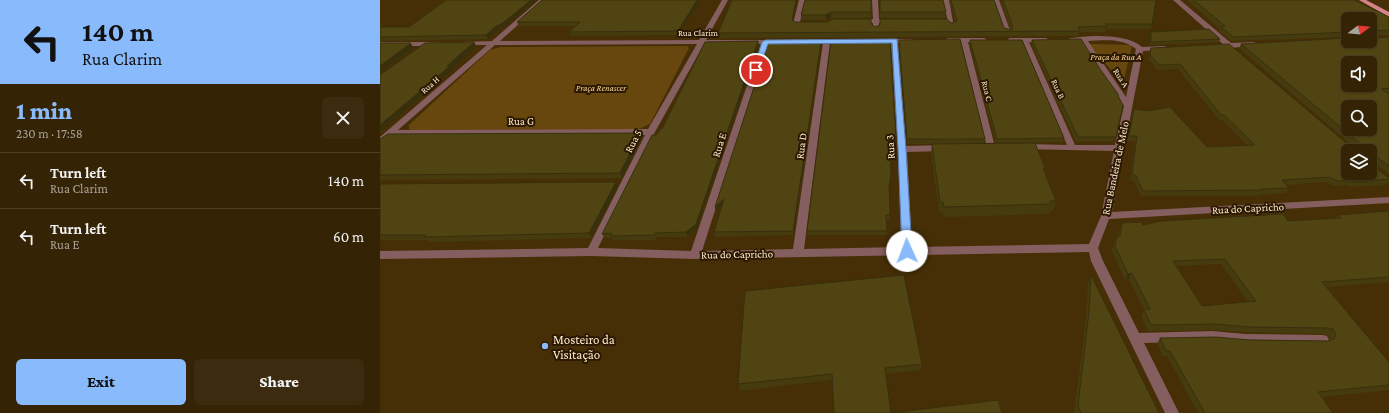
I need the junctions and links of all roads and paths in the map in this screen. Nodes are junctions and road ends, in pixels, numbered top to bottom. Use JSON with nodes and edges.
{"nodes":[{"id":1,"x":543,"y":0,"type":"edge"},
{"id":2,"x":724,"y":0,"type":"edge"},
{"id":3,"x":802,"y":0,"type":"edge"},
{"id":4,"x":875,"y":0,"type":"edge"},
{"id":5,"x":946,"y":0,"type":"edge"},
{"id":6,"x":996,"y":0,"type":"edge"},
{"id":7,"x":1176,"y":0,"type":"edge"},
{"id":8,"x":1362,"y":0,"type":"edge"},
{"id":9,"x":1389,"y":14,"type":"edge"},
{"id":10,"x":853,"y":21,"type":"edge"},
{"id":11,"x":876,"y":21,"type":"junction"},
{"id":12,"x":898,"y":21,"type":"edge"},
{"id":13,"x":943,"y":21,"type":"edge"},
{"id":14,"x":815,"y":24,"type":"edge"},
{"id":15,"x":876,"y":29,"type":"edge"},
{"id":16,"x":1008,"y":33,"type":"edge"},
{"id":17,"x":941,"y":40,"type":"edge"},
{"id":18,"x":964,"y":40,"type":"junction"},
{"id":19,"x":994,"y":40,"type":"edge"},
{"id":20,"x":1002,"y":40,"type":"edge"},
{"id":21,"x":1025,"y":40,"type":"junction"},
{"id":22,"x":1084,"y":40,"type":"junction"},
{"id":23,"x":804,"y":41,"type":"edge"},
{"id":24,"x":827,"y":41,"type":"junction"},
{"id":25,"x":849,"y":41,"type":"edge"},
{"id":26,"x":872,"y":41,"type":"edge"},
{"id":27,"x":894,"y":41,"type":"junction"},
{"id":28,"x":918,"y":41,"type":"edge"},
{"id":29,"x":700,"y":42,"type":"junction"},
{"id":30,"x":765,"y":42,"type":"junction"},
{"id":31,"x":788,"y":42,"type":"edge"},
{"id":32,"x":494,"y":43,"type":"junction"},
{"id":33,"x":380,"y":44,"type":"edge"},
{"id":34,"x":425,"y":44,"type":"junction"},
{"id":35,"x":1261,"y":44,"type":"edge"},
{"id":36,"x":1229,"y":45,"type":"junction"},
{"id":37,"x":1208,"y":46,"type":"edge"},
{"id":38,"x":1172,"y":48,"type":"edge"},
{"id":39,"x":1140,"y":50,"type":"junction"},
{"id":40,"x":414,"y":52,"type":"edge"},
{"id":41,"x":1237,"y":52,"type":"edge"},
{"id":42,"x":1128,"y":106,"type":"junction"},
{"id":43,"x":651,"y":132,"type":"junction"},
{"id":44,"x":391,"y":133,"type":"junction"},
{"id":45,"x":380,"y":142,"type":"edge"},
{"id":46,"x":990,"y":147,"type":"edge"},
{"id":47,"x":1013,"y":147,"type":"edge"},
{"id":48,"x":1072,"y":147,"type":"junction"},
{"id":49,"x":951,"y":148,"type":"edge"},
{"id":50,"x":1119,"y":148,"type":"junction"},
{"id":51,"x":902,"y":149,"type":"junction"},
{"id":52,"x":613,"y":182,"type":"edge"},
{"id":53,"x":626,"y":182,"type":"junction"},
{"id":54,"x":1389,"y":200,"type":"edge"},
{"id":55,"x":1106,"y":216,"type":"junction"},
{"id":56,"x":1093,"y":248,"type":"junction"},
{"id":57,"x":907,"y":251,"type":"junction"},
{"id":58,"x":591,"y":252,"type":"junction"},
{"id":59,"x":798,"y":253,"type":"junction"},
{"id":60,"x":380,"y":255,"type":"edge"},
{"id":61,"x":695,"y":255,"type":"junction"},
{"id":62,"x":1135,"y":338,"type":"junction"},
{"id":63,"x":1323,"y":340,"type":"edge"},
{"id":64,"x":1172,"y":413,"type":"edge"}],
"edges":[{"from":1,"to":32,"type":"street","name":"Rua H"},
{"from":2,"to":29,"type":"street"},
{"from":3,"to":14,"type":"street"},
{"from":4,"to":11,"type":"street"},
{"from":5,"to":13,"type":"street"},
{"from":6,"to":16,"type":"street"},
{"from":7,"to":36,"type":"street"},
{"from":8,"to":9,"type":"main road"},
{"from":10,"to":11,"type":"street"},
{"from":11,"to":12,"type":"street"},
{"from":11,"to":15,"type":"street"},
{"from":17,"to":18,"type":"street"},
{"from":18,"to":19,"type":"street"},
{"from":18,"to":46,"type":"street","name":"Rua C"},
{"from":20,"to":21,"type":"street"},
{"from":21,"to":22,"type":"street"},
{"from":21,"to":48,"type":"street","name":"Rua B"},
{"from":22,"to":39,"type":"street"},
{"from":22,"to":42,"type":"street","name":"Rua A"},
{"from":23,"to":24,"type":"street"},
{"from":24,"to":25,"type":"street"},
{"from":24,"to":59,"type":"street","name":"Rua D"},
{"from":26,"to":27,"type":"street"},
{"from":27,"to":28,"type":"street"},
{"from":27,"to":51,"type":"street","name":"Rua 3"},
{"from":29,"to":30,"type":"street","name":"Rua Clarim"},
{"from":29,"to":32,"type":"street","name":"Rua Clarim"},
{"from":29,"to":43,"type":"street","name":"Rua 5"},
{"from":30,"to":31,"type":"street","name":"Rua Clarim"},
{"from":30,"to":61,"type":"street","name":"Rua E"},
{"from":32,"to":34,"type":"street","name":"Rua Clarim"},
{"from":32,"to":44,"type":"street","name":"Rua H"},
{"from":33,"to":34,"type":"street","name":"Rua Clarim"},
{"from":34,"to":40,"type":"street"},
{"from":35,"to":36,"type":"street"},
{"from":36,"to":37,"type":"street"},
{"from":36,"to":41,"type":"street"},
{"from":38,"to":39,"type":"street"},
{"from":39,"to":42,"type":"street","name":"Rua Bandeira de Melo"},
{"from":42,"to":50,"type":"street","name":"Rua Bandeira de Melo"},
{"from":43,"to":44,"type":"street","name":"Rua G"},
{"from":43,"to":53,"type":"street","name":"Rua 5"},
{"from":44,"to":45,"type":"street","name":"Rua H"},
{"from":47,"to":48,"type":"street"},
{"from":48,"to":50,"type":"street"},
{"from":49,"to":51,"type":"street"},
{"from":50,"to":55,"type":"street","name":"Rua Bandeira de Melo"},
{"from":51,"to":57,"type":"street","name":"Rua 3"},
{"from":52,"to":53,"type":"street"},
{"from":53,"to":58,"type":"street","name":"Rua 5"},
{"from":54,"to":55,"type":"street","name":"Rua do Capricho"},
{"from":55,"to":56,"type":"street","name":"Rua Bandeira de Melo"},
{"from":56,"to":57,"type":"street","name":"Rua do Capricho"},
{"from":56,"to":62,"type":"street"},
{"from":57,"to":59,"type":"street","name":"Rua do Capricho"},
{"from":58,"to":60,"type":"street","name":"Rua do Capricho"},
{"from":58,"to":61,"type":"street","name":"Rua do Capricho"},
{"from":59,"to":61,"type":"street","name":"Rua do Capricho"},
{"from":62,"to":63,"type":"street"},
{"from":62,"to":64,"type":"street"}]}
